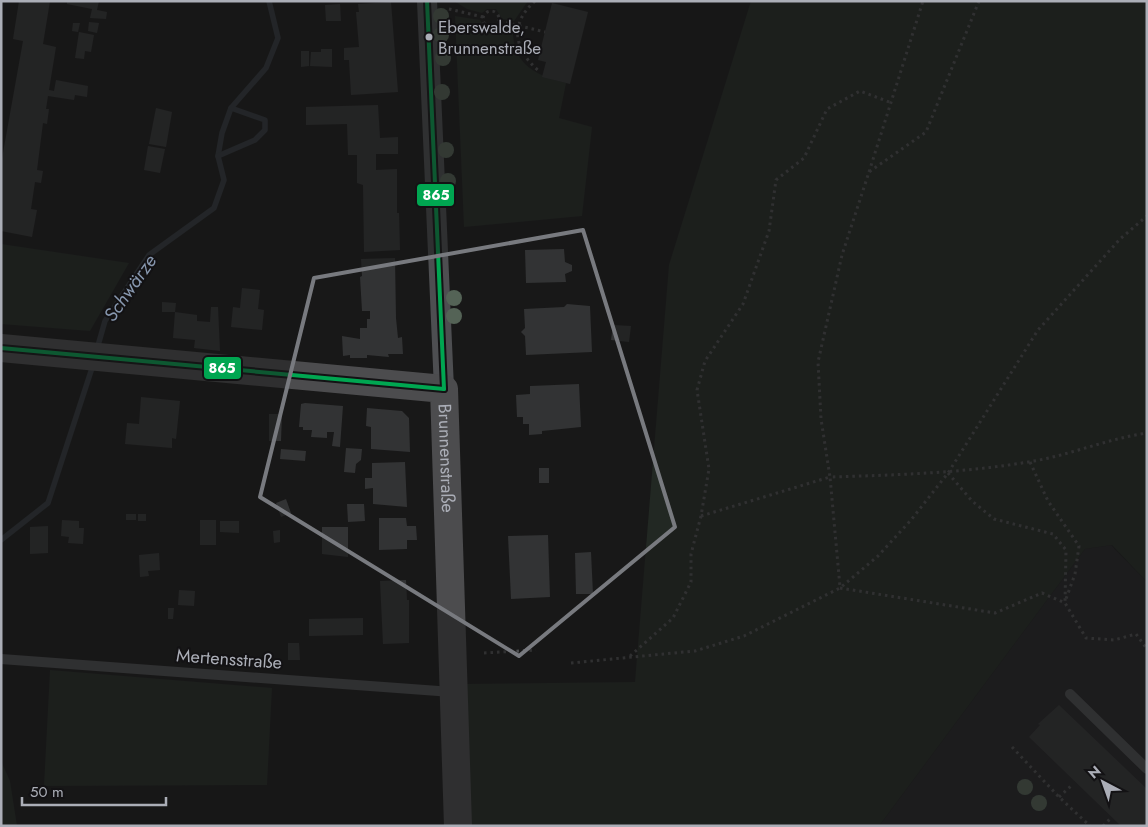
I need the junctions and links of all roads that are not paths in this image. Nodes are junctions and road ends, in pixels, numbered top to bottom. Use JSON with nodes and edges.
{"nodes":[{"id":1,"x":427,"y":1,"type":"edge"},
{"id":2,"x":1,"y":348,"type":"edge"},
{"id":3,"x":444,"y":388,"type":"junction"},
{"id":4,"x":1,"y":659,"type":"edge"},
{"id":5,"x":454,"y":692,"type":"junction"},
{"id":6,"x":1070,"y":694,"type":"dead end"},
{"id":7,"x":1147,"y":769,"type":"edge"},
{"id":8,"x":458,"y":826,"type":"edge"}],
"edges":[{"from":1,"to":3,"type":"street","name":"Brunnenstraße"},
{"from":2,"to":3,"type":"main road"},
{"from":3,"to":5,"type":"main road","name":"Brunnenstraße"},
{"from":4,"to":5,"type":"lane","name":"Mertensstraße"},
{"from":5,"to":8,"type":"main road","name":"Brunnenstraße"},
{"from":6,"to":7,"type":"lane"}]}
